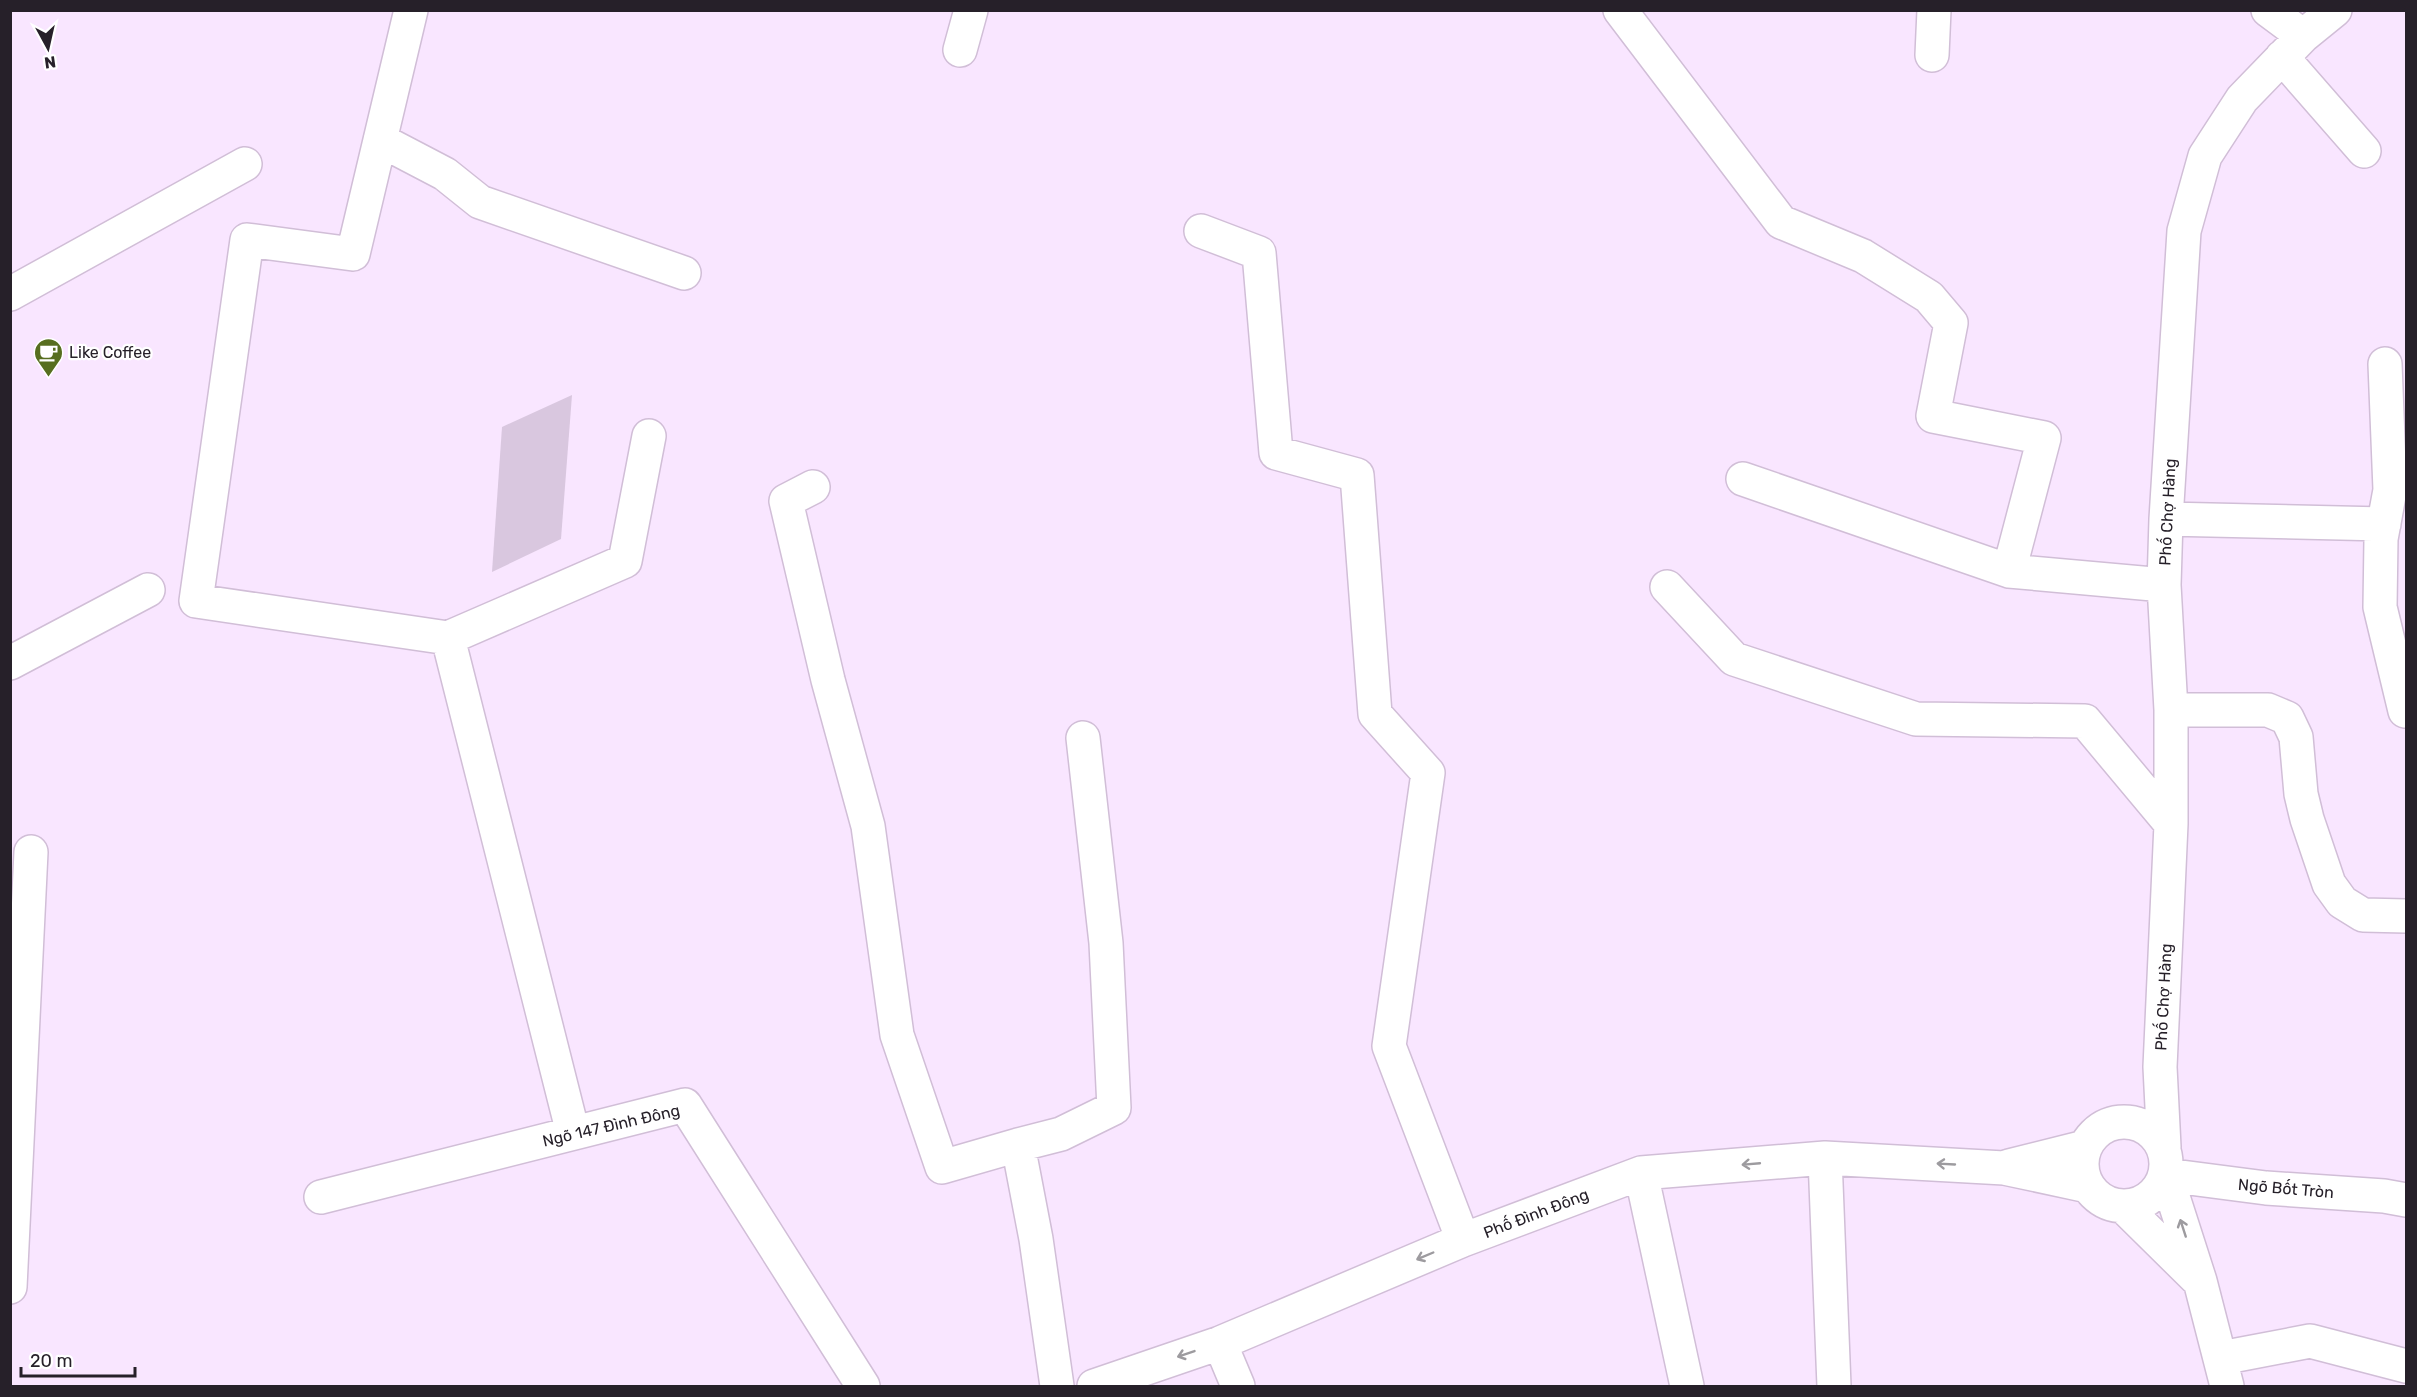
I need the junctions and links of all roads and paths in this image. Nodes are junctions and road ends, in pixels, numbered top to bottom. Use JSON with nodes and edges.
{"nodes":[{"id":1,"x":411,"y":10,"type":"edge"},
{"id":2,"x":971,"y":10,"type":"edge"},
{"id":3,"x":1620,"y":10,"type":"edge"},
{"id":4,"x":1934,"y":10,"type":"edge"},
{"id":5,"x":2268,"y":10,"type":"edge"},
{"id":6,"x":2336,"y":10,"type":"edge"},
{"id":7,"x":2292,"y":46,"type":"junction"},
{"id":8,"x":960,"y":50,"type":"dead end"},
{"id":9,"x":1932,"y":55,"type":"dead end"},
{"id":10,"x":380,"y":140,"type":"junction"},
{"id":11,"x":2364,"y":151,"type":"dead end"},
{"id":12,"x":245,"y":164,"type":"dead end"},
{"id":13,"x":1201,"y":231,"type":"dead end"},
{"id":14,"x":684,"y":273,"type":"dead end"},
{"id":15,"x":10,"y":294,"type":"edge"},
{"id":16,"x":2385,"y":364,"type":"dead end"},
{"id":17,"x":649,"y":436,"type":"dead end"},
{"id":18,"x":1743,"y":479,"type":"dead end"},
{"id":19,"x":813,"y":487,"type":"dead end"},
{"id":20,"x":2166,"y":519,"type":"junction"},
{"id":21,"x":2384,"y":524,"type":"junction"},
{"id":22,"x":2009,"y":571,"type":"junction"},
{"id":23,"x":2163,"y":585,"type":"junction"},
{"id":24,"x":1667,"y":587,"type":"dead end"},
{"id":25,"x":148,"y":590,"type":"dead end"},
{"id":26,"x":448,"y":638,"type":"junction"},
{"id":27,"x":10,"y":663,"type":"edge"},
{"id":28,"x":2171,"y":710,"type":"junction"},
{"id":29,"x":2404,"y":711,"type":"dead end"},
{"id":30,"x":1083,"y":738,"type":"dead end"},
{"id":31,"x":2171,"y":824,"type":"junction"},
{"id":32,"x":31,"y":852,"type":"dead end"},
{"id":33,"x":2406,"y":916,"type":"edge"},
{"id":34,"x":2160,"y":1067,"type":"junction"},
{"id":35,"x":2131,"y":1122,"type":"junction"},
{"id":36,"x":573,"y":1133,"type":"junction"},
{"id":37,"x":1018,"y":1145,"type":"junction"},
{"id":38,"x":2085,"y":1147,"type":"junction"},
{"id":39,"x":1825,"y":1158,"type":"junction"},
{"id":40,"x":2164,"y":1161,"type":"junction"},
{"id":41,"x":2004,"y":1168,"type":"junction"},
{"id":42,"x":1641,"y":1173,"type":"junction"},
{"id":43,"x":2088,"y":1186,"type":"junction"},
{"id":44,"x":321,"y":1197,"type":"dead end"},
{"id":45,"x":2406,"y":1200,"type":"edge"},
{"id":46,"x":2123,"y":1206,"type":"junction"},
{"id":47,"x":1463,"y":1240,"type":"junction"},
{"id":48,"x":2200,"y":1281,"type":"junction"},
{"id":49,"x":10,"y":1287,"type":"edge"},
{"id":50,"x":1220,"y":1343,"type":"junction"},
{"id":51,"x":2406,"y":1366,"type":"edge"},
{"id":52,"x":2224,"y":1372,"type":"edge"},
{"id":53,"x":863,"y":1386,"type":"edge"},
{"id":54,"x":1057,"y":1386,"type":"edge"},
{"id":55,"x":1094,"y":1386,"type":"edge"},
{"id":56,"x":1238,"y":1386,"type":"edge"},
{"id":57,"x":1687,"y":1386,"type":"edge"},
{"id":58,"x":1834,"y":1386,"type":"edge"}],
"edges":[{"from":1,"to":10,"type":"street"},
{"from":2,"to":8,"type":"street"},
{"from":3,"to":22,"type":"street"},
{"from":4,"to":9,"type":"street"},
{"from":5,"to":7,"type":"street"},
{"from":6,"to":7,"type":"street","name":"Phố Chợ Hàng"},
{"from":7,"to":11,"type":"street"},
{"from":7,"to":20,"type":"street","name":"Phố Chợ Hàng"},
{"from":10,"to":14,"type":"street"},
{"from":10,"to":26,"type":"street"},
{"from":12,"to":15,"type":"street"},
{"from":13,"to":47,"type":"street"},
{"from":16,"to":21,"type":"street"},
{"from":17,"to":26,"type":"street"},
{"from":18,"to":22,"type":"street"},
{"from":19,"to":37,"type":"street"},
{"from":20,"to":21,"type":"street"},
{"from":20,"to":23,"type":"street","name":"Phố Chợ Hàng"},
{"from":21,"to":29,"type":"street"},
{"from":22,"to":23,"type":"street"},
{"from":23,"to":28,"type":"street","name":"Phố Chợ Hàng"},
{"from":24,"to":31,"type":"street"},
{"from":25,"to":27,"type":"street"},
{"from":26,"to":36,"type":"street"},
{"from":28,"to":31,"type":"street","name":"Phố Chợ Hàng"},
{"from":28,"to":33,"type":"street"},
{"from":30,"to":37,"type":"street"},
{"from":31,"to":34,"type":"street","name":"Phố Chợ Hàng"},
{"from":32,"to":49,"type":"street"},
{"from":34,"to":35,"type":"street","name":"Phố Chợ Hàng"},
{"from":34,"to":40,"type":"street","name":"Phố Chợ Hàng"},
{"from":35,"to":38,"type":"street"},
{"from":35,"to":40,"type":"street"},
{"from":36,"to":44,"type":"street","name":"Ngõ 147 Đình Đông"},
{"from":36,"to":53,"type":"street","name":"Ngõ 147 Đình Đông"},
{"from":37,"to":54,"type":"street"},
{"from":38,"to":41,"type":"street","name":"Phố Đình Đông"},
{"from":38,"to":43,"type":"street"},
{"from":41,"to":39,"type":"street","name":"Phố Đình Đông","one_way":true},
{"from":39,"to":42,"type":"street","name":"Phố Đình Đông","one_way":true},
{"from":39,"to":58,"type":"street"},
{"from":40,"to":45,"type":"street","name":"Ngõ Bốt Tròn"},
{"from":40,"to":46,"type":"street"},
{"from":48,"to":40,"type":"street","one_way":true},
{"from":41,"to":43,"type":"street","name":"Phố Đình Đông"},
{"from":42,"to":47,"type":"street","name":"Phố Đình Đông"},
{"from":42,"to":57,"type":"street"},
{"from":43,"to":46,"type":"street"},
{"from":46,"to":48,"type":"street"},
{"from":47,"to":50,"type":"street","name":"Phố Đình Đông","one_way":true},
{"from":48,"to":52,"type":"street"},
{"from":50,"to":55,"type":"street","name":"Phố Đình Đông","one_way":true},
{"from":50,"to":56,"type":"street"},
{"from":51,"to":52,"type":"street"}]}
